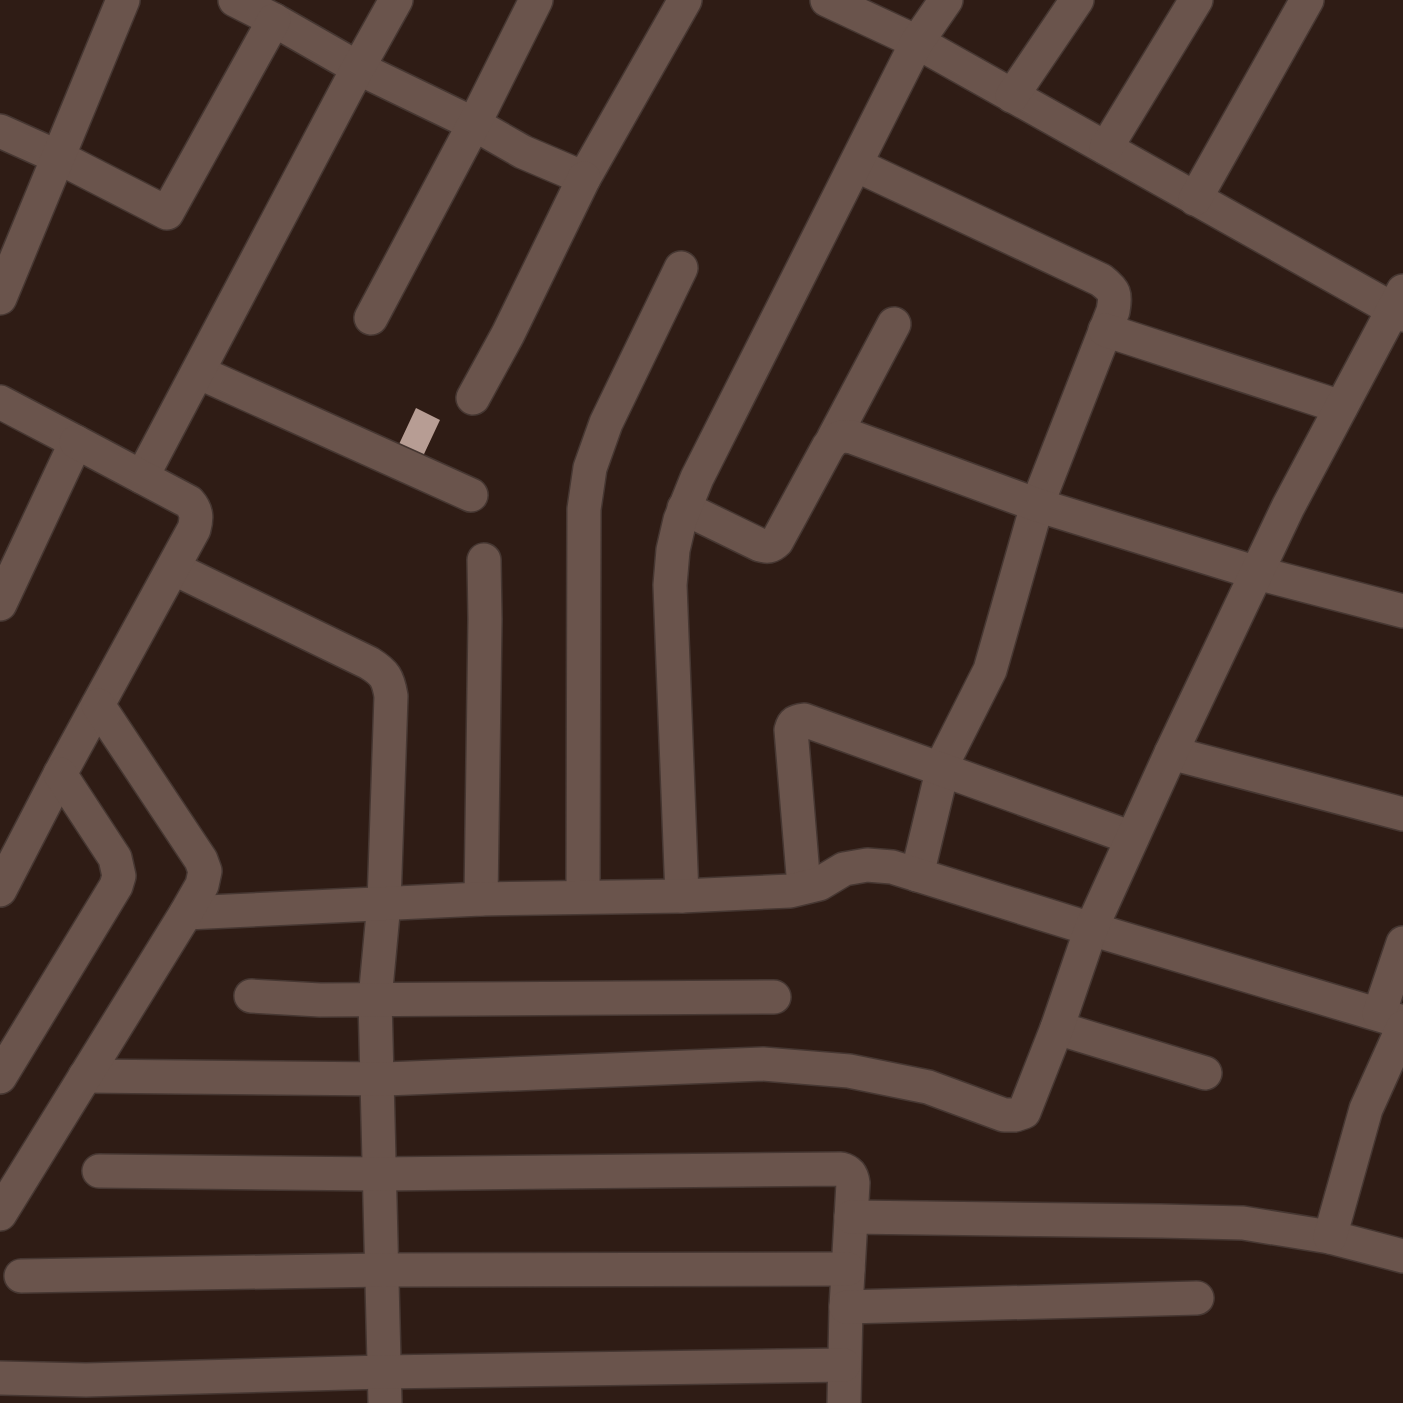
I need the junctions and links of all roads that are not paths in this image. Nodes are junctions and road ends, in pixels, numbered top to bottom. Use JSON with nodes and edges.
{"nodes":[{"id":1,"x":123,"y":0,"type":"edge"},
{"id":2,"x":235,"y":0,"type":"edge"},
{"id":3,"x":396,"y":0,"type":"edge"},
{"id":4,"x":536,"y":0,"type":"edge"},
{"id":5,"x":685,"y":0,"type":"edge"},
{"id":6,"x":827,"y":0,"type":"edge"},
{"id":7,"x":946,"y":0,"type":"edge"},
{"id":8,"x":1077,"y":0,"type":"edge"},
{"id":9,"x":1196,"y":0,"type":"edge"},
{"id":10,"x":1307,"y":0,"type":"edge"},
{"id":11,"x":274,"y":20,"type":"junction"},
{"id":12,"x":917,"y":42,"type":"junction"},
{"id":13,"x":358,"y":68,"type":"junction"},
{"id":14,"x":1012,"y":96,"type":"junction"},
{"id":15,"x":474,"y":124,"type":"junction"},
{"id":16,"x":0,"y":131,"type":"edge"},
{"id":17,"x":1106,"y":148,"type":"junction"},
{"id":18,"x":58,"y":157,"type":"junction"},
{"id":19,"x":856,"y":165,"type":"junction"},
{"id":20,"x":584,"y":178,"type":"junction"},
{"id":21,"x":1195,"y":199,"type":"junction"},
{"id":22,"x":681,"y":267,"type":"dead end"},
{"id":23,"x":0,"y":298,"type":"edge"},
{"id":24,"x":1400,"y":305,"type":"edge"},
{"id":25,"x":371,"y":318,"type":"dead end"},
{"id":26,"x":894,"y":324,"type":"dead end"},
{"id":27,"x":1105,"y":330,"type":"junction"},
{"id":28,"x":198,"y":372,"type":"junction"},
{"id":29,"x":473,"y":398,"type":"dead end"},
{"id":30,"x":0,"y":402,"type":"edge"},
{"id":31,"x":1341,"y":407,"type":"junction"},
{"id":32,"x":833,"y":439,"type":"junction"},
{"id":33,"x":76,"y":442,"type":"junction"},
{"id":34,"x":142,"y":477,"type":"junction"},
{"id":35,"x":471,"y":495,"type":"dead end"},
{"id":36,"x":1037,"y":505,"type":"junction"},
{"id":37,"x":684,"y":508,"type":"junction"},
{"id":38,"x":484,"y":560,"type":"dead end"},
{"id":39,"x":173,"y":568,"type":"junction"},
{"id":40,"x":1257,"y":573,"type":"junction"},
{"id":41,"x":0,"y":604,"type":"edge"},
{"id":42,"x":1403,"y":611,"type":"edge"},
{"id":43,"x":98,"y":705,"type":"junction"},
{"id":44,"x":1171,"y":753,"type":"junction"},
{"id":45,"x":942,"y":770,"type":"junction"},
{"id":46,"x":60,"y":774,"type":"junction"},
{"id":47,"x":1403,"y":814,"type":"edge"},
{"id":48,"x":1132,"y":838,"type":"junction"},
{"id":49,"x":917,"y":875,"type":"junction"},
{"id":50,"x":804,"y":887,"type":"junction"},
{"id":51,"x":0,"y":890,"type":"edge"},
{"id":52,"x":583,"y":896,"type":"junction"},
{"id":53,"x":682,"y":896,"type":"junction"},
{"id":54,"x":481,"y":899,"type":"junction"},
{"id":55,"x":384,"y":903,"type":"junction"},
{"id":56,"x":186,"y":913,"type":"junction"},
{"id":57,"x":1090,"y":929,"type":"junction"},
{"id":58,"x":1403,"y":943,"type":"edge"},
{"id":59,"x":251,"y":996,"type":"dead end"},
{"id":60,"x":774,"y":997,"type":"dead end"},
{"id":61,"x":375,"y":999,"type":"junction"},
{"id":62,"x":1395,"y":1021,"type":"edge"},
{"id":63,"x":1057,"y":1028,"type":"junction"},
{"id":64,"x":1205,"y":1073,"type":"dead end"},
{"id":65,"x":85,"y":1076,"type":"junction"},
{"id":66,"x":0,"y":1077,"type":"edge"},
{"id":67,"x":378,"y":1079,"type":"junction"},
{"id":68,"x":99,"y":1171,"type":"dead end"},
{"id":69,"x":380,"y":1174,"type":"junction"},
{"id":70,"x":0,"y":1214,"type":"edge"},
{"id":71,"x":851,"y":1217,"type":"junction"},
{"id":72,"x":1330,"y":1238,"type":"junction"},
{"id":73,"x":1403,"y":1256,"type":"edge"},
{"id":74,"x":848,"y":1269,"type":"junction"},
{"id":75,"x":382,"y":1270,"type":"junction"},
{"id":76,"x":21,"y":1276,"type":"dead end"},
{"id":77,"x":1197,"y":1298,"type":"dead end"},
{"id":78,"x":846,"y":1307,"type":"junction"},
{"id":79,"x":844,"y":1365,"type":"junction"},
{"id":80,"x":0,"y":1377,"type":"edge"},
{"id":81,"x":385,"y":1388,"type":"edge"},
{"id":82,"x":844,"y":1403,"type":"edge"}],
"edges":[{"from":1,"to":18,"type":"street"},
{"from":2,"to":11,"type":"street"},
{"from":3,"to":13,"type":"street"},
{"from":4,"to":15,"type":"street"},
{"from":5,"to":20,"type":"street"},
{"from":6,"to":12,"type":"street"},
{"from":7,"to":12,"type":"street"},
{"from":8,"to":14,"type":"street"},
{"from":9,"to":17,"type":"street"},
{"from":10,"to":21,"type":"street"},
{"from":11,"to":13,"type":"street"},
{"from":11,"to":18,"type":"street"},
{"from":12,"to":14,"type":"street"},
{"from":12,"to":19,"type":"street"},
{"from":13,"to":15,"type":"street"},
{"from":13,"to":28,"type":"street"},
{"from":14,"to":17,"type":"street"},
{"from":15,"to":20,"type":"street"},
{"from":15,"to":25,"type":"street"},
{"from":16,"to":18,"type":"street"},
{"from":17,"to":21,"type":"street"},
{"from":18,"to":23,"type":"street"},
{"from":19,"to":27,"type":"street"},
{"from":19,"to":37,"type":"street"},
{"from":20,"to":29,"type":"street"},
{"from":21,"to":24,"type":"street"},
{"from":22,"to":52,"type":"street"},
{"from":24,"to":31,"type":"street"},
{"from":26,"to":32,"type":"street"},
{"from":27,"to":31,"type":"street"},
{"from":27,"to":36,"type":"street"},
{"from":28,"to":34,"type":"street"},
{"from":28,"to":35,"type":"street"},
{"from":30,"to":33,"type":"street"},
{"from":31,"to":40,"type":"street"},
{"from":32,"to":36,"type":"street"},
{"from":32,"to":37,"type":"street"},
{"from":33,"to":34,"type":"street"},
{"from":33,"to":41,"type":"street"},
{"from":34,"to":39,"type":"street"},
{"from":36,"to":40,"type":"street"},
{"from":36,"to":45,"type":"street"},
{"from":37,"to":53,"type":"street"},
{"from":38,"to":54,"type":"street"},
{"from":39,"to":43,"type":"street"},
{"from":39,"to":55,"type":"street"},
{"from":40,"to":42,"type":"street"},
{"from":40,"to":44,"type":"street"},
{"from":43,"to":46,"type":"street"},
{"from":43,"to":56,"type":"street"},
{"from":44,"to":47,"type":"street"},
{"from":44,"to":48,"type":"street"},
{"from":45,"to":48,"type":"street"},
{"from":45,"to":49,"type":"street"},
{"from":45,"to":50,"type":"street"},
{"from":46,"to":51,"type":"street"},
{"from":46,"to":66,"type":"street"},
{"from":48,"to":57,"type":"street"},
{"from":49,"to":50,"type":"street"},
{"from":49,"to":57,"type":"street"},
{"from":50,"to":53,"type":"street"},
{"from":52,"to":53,"type":"street"},
{"from":52,"to":54,"type":"street"},
{"from":54,"to":55,"type":"street"},
{"from":55,"to":56,"type":"street"},
{"from":55,"to":61,"type":"street"},
{"from":56,"to":65,"type":"street"},
{"from":57,"to":62,"type":"street"},
{"from":57,"to":63,"type":"street"},
{"from":58,"to":62,"type":"street"},
{"from":59,"to":61,"type":"street"},
{"from":60,"to":61,"type":"street"},
{"from":61,"to":67,"type":"street"},
{"from":62,"to":72,"type":"street"},
{"from":63,"to":64,"type":"street"},
{"from":63,"to":67,"type":"street"},
{"from":65,"to":67,"type":"street"},
{"from":65,"to":70,"type":"street"},
{"from":67,"to":69,"type":"street"},
{"from":68,"to":69,"type":"street"},
{"from":69,"to":71,"type":"street"},
{"from":69,"to":75,"type":"street"},
{"from":71,"to":72,"type":"street"},
{"from":71,"to":74,"type":"street"},
{"from":72,"to":73,"type":"street"},
{"from":74,"to":75,"type":"street"},
{"from":74,"to":78,"type":"street"},
{"from":75,"to":76,"type":"street"},
{"from":75,"to":81,"type":"street"},
{"from":77,"to":78,"type":"street"},
{"from":78,"to":79,"type":"street"},
{"from":79,"to":81,"type":"street"},
{"from":79,"to":82,"type":"street"},
{"from":80,"to":81,"type":"street"}]}
